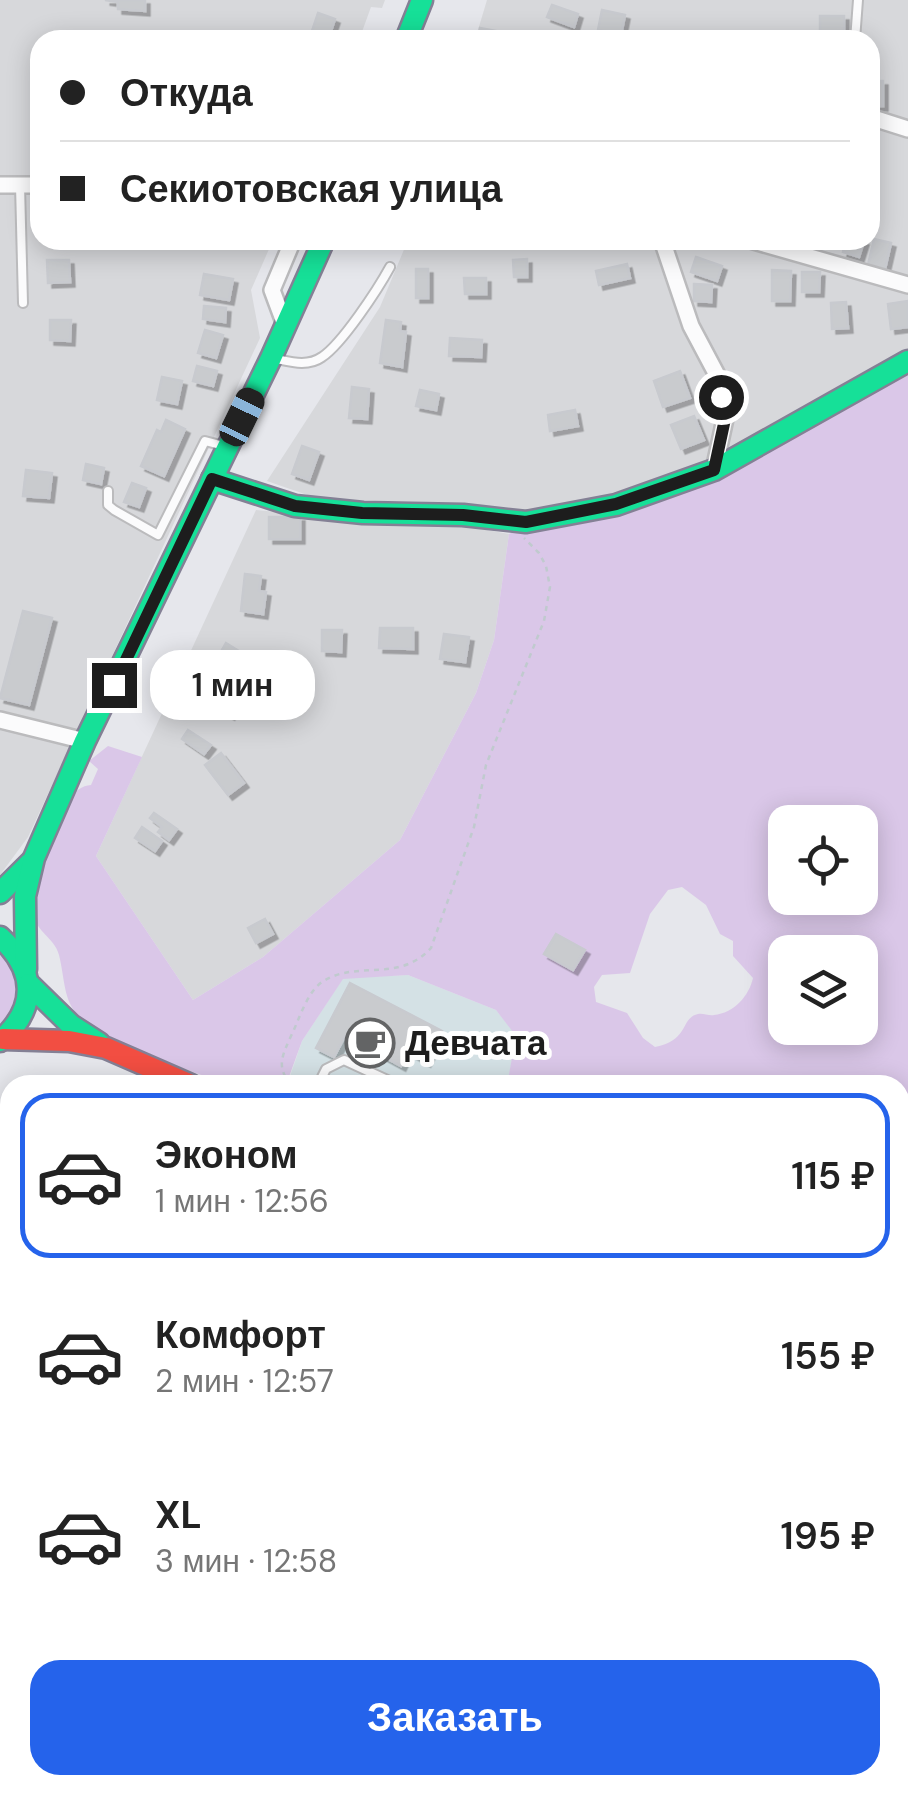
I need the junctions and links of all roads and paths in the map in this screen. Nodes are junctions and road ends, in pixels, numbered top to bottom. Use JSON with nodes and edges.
{"nodes":[{"id":1,"x":422,"y":0,"type":"edge"},
{"id":2,"x":858,"y":0,"type":"edge"},
{"id":3,"x":410,"y":30,"type":"edge"},
{"id":4,"x":856,"y":30,"type":"edge"},
{"id":5,"x":880,"y":120,"type":"edge"},
{"id":6,"x":908,"y":128,"type":"edge"},
{"id":7,"x":30,"y":184,"type":"edge"},
{"id":8,"x":0,"y":185,"type":"edge"},
{"id":9,"x":20,"y":185,"type":"junction"},
{"id":10,"x":288,"y":250,"type":"edge"},
{"id":11,"x":319,"y":250,"type":"edge"},
{"id":12,"x":665,"y":250,"type":"edge"},
{"id":13,"x":785,"y":250,"type":"edge"},
{"id":14,"x":390,"y":267,"type":"dead end"},
{"id":15,"x":908,"y":285,"type":"edge"},
{"id":16,"x":22,"y":304,"type":"dead end"},
{"id":17,"x":285,"y":326,"type":"junction"},
{"id":18,"x":272,"y":358,"type":"junction"},
{"id":19,"x":908,"y":361,"type":"edge"},
{"id":20,"x":228,"y":446,"type":"junction"},
{"id":21,"x":714,"y":470,"type":"junction"},
{"id":22,"x":212,"y":479,"type":"junction"},
{"id":23,"x":108,"y":491,"type":"dead end"},
{"id":24,"x":496,"y":518,"type":"junction"},
{"id":25,"x":0,"y":720,"type":"edge"},
{"id":26,"x":85,"y":742,"type":"junction"},
{"id":27,"x":34,"y":858,"type":"junction"},
{"id":28,"x":0,"y":893,"type":"edge"},
{"id":29,"x":0,"y":937,"type":"edge"},
{"id":30,"x":28,"y":976,"type":"junction"},
{"id":31,"x":2,"y":1040,"type":"edge"},
{"id":32,"x":106,"y":1048,"type":"junction"},
{"id":33,"x":167,"y":1075,"type":"edge"},
{"id":34,"x":283,"y":1075,"type":"edge"},
{"id":35,"x":323,"y":1075,"type":"edge"},
{"id":36,"x":376,"y":1075,"type":"edge"}],
"edges":[{"from":1,"to":3,"type":"main road"},
{"from":2,"to":4,"type":"lane"},
{"from":5,"to":6,"type":"street"},
{"from":7,"to":9,"type":"street"},
{"from":8,"to":9,"type":"street"},
{"from":9,"to":16,"type":"lane"},
{"from":10,"to":17,"type":"street"},
{"from":11,"to":17,"type":"main road"},
{"from":12,"to":21,"type":"street"},
{"from":13,"to":15,"type":"street"},
{"from":14,"to":18,"type":"lane"},
{"from":17,"to":18,"type":"main road"},
{"from":18,"to":20,"type":"main road"},
{"from":19,"to":21,"type":"main road"},
{"from":20,"to":22,"type":"main road"},
{"from":20,"to":23,"type":"lane"},
{"from":21,"to":24,"type":"main road"},
{"from":22,"to":24,"type":"main road"},
{"from":22,"to":26,"type":"main road"},
{"from":24,"to":34,"type":"path"},
{"from":25,"to":26,"type":"street"},
{"from":26,"to":27,"type":"main road"},
{"from":27,"to":28,"type":"main road"},
{"from":27,"to":30,"type":"main road"},
{"from":29,"to":30,"type":"main road"},
{"from":30,"to":31,"type":"main road"},
{"from":30,"to":32,"type":"main road"},
{"from":31,"to":32,"type":"main road"},
{"from":32,"to":33,"type":"main road"},
{"from":35,"to":36,"type":"lane"}]}
